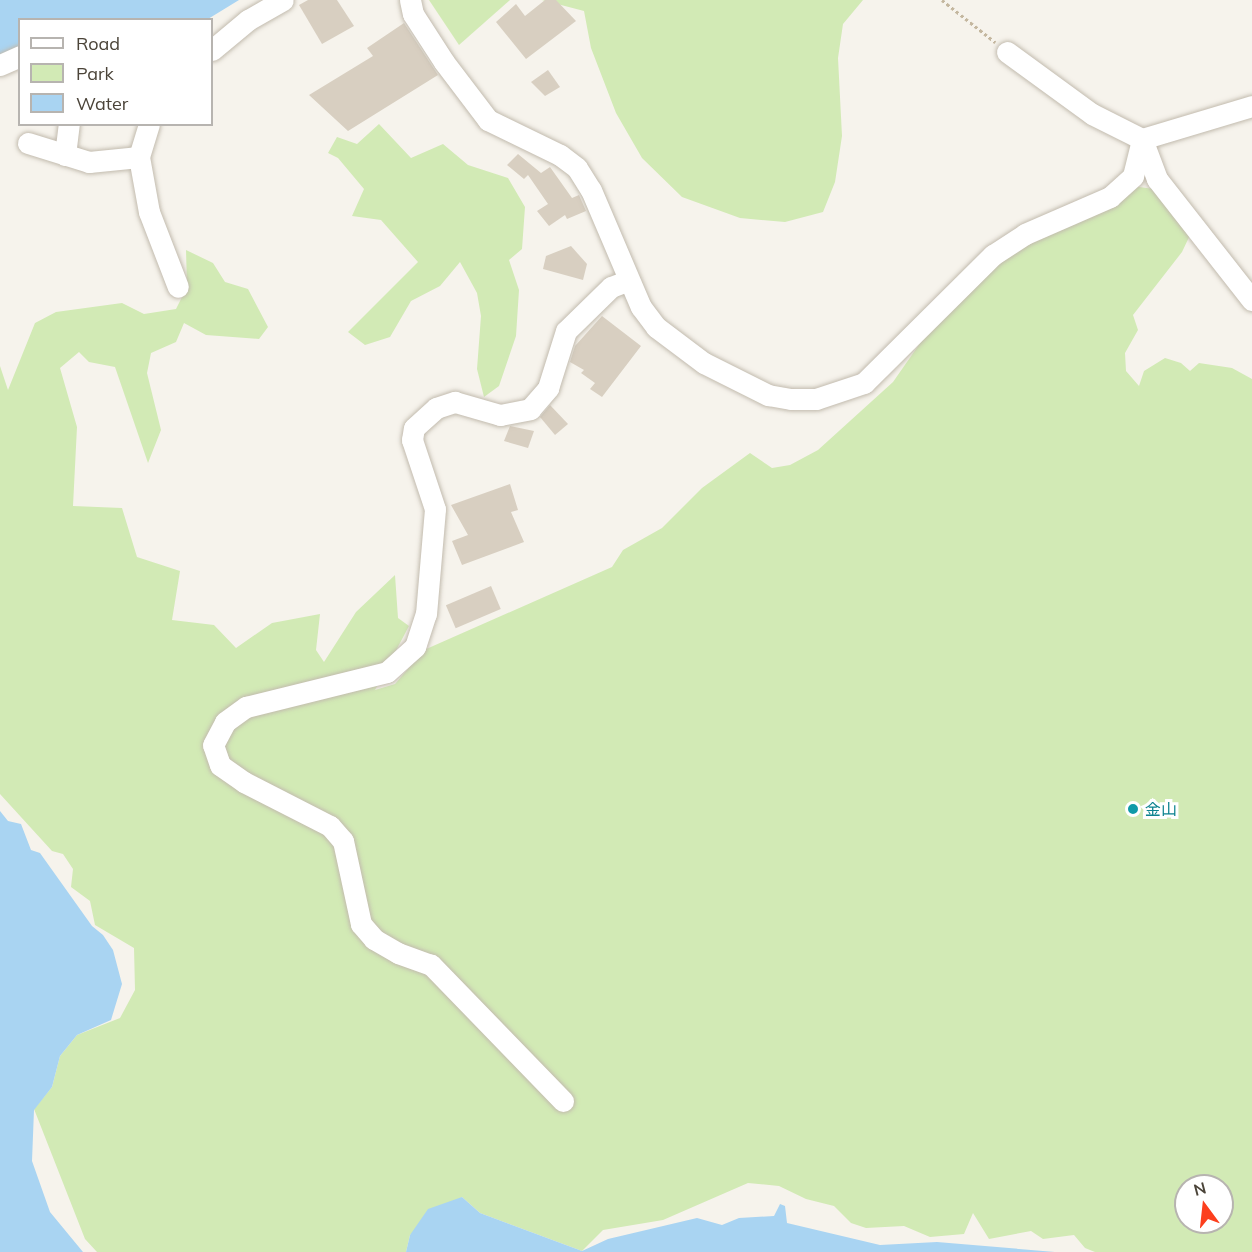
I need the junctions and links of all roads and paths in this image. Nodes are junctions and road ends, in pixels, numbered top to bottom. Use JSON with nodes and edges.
{"nodes":[{"id":1,"x":283,"y":0,"type":"edge"},
{"id":2,"x":410,"y":0,"type":"edge"},
{"id":3,"x":942,"y":0,"type":"edge"},
{"id":4,"x":213,"y":49,"type":"edge"},
{"id":5,"x":1007,"y":52,"type":"joint"},
{"id":6,"x":18,"y":57,"type":"edge"},
{"id":7,"x":0,"y":64,"type":"edge"},
{"id":8,"x":1252,"y":106,"type":"edge"},
{"id":9,"x":69,"y":126,"type":"edge"},
{"id":10,"x":148,"y":126,"type":"edge"},
{"id":11,"x":1142,"y":138,"type":"junction"},
{"id":12,"x":28,"y":143,"type":"dead end"},
{"id":13,"x":65,"y":156,"type":"junction"},
{"id":14,"x":139,"y":157,"type":"junction"},
{"id":15,"x":629,"y":280,"type":"junction"},
{"id":16,"x":178,"y":287,"type":"dead end"},
{"id":17,"x":1252,"y":300,"type":"edge"},
{"id":18,"x":563,"y":1101,"type":"dead end"}],
"edges":[{"from":1,"to":4,"type":"street"},
{"from":2,"to":15,"type":"street"},
{"from":3,"to":5,"type":"path"},
{"from":5,"to":11,"type":"street"},
{"from":6,"to":7,"type":"street"},
{"from":8,"to":11,"type":"street"},
{"from":9,"to":13,"type":"street"},
{"from":10,"to":14,"type":"street"},
{"from":11,"to":15,"type":"street"},
{"from":11,"to":17,"type":"street"},
{"from":12,"to":13,"type":"street"},
{"from":13,"to":14,"type":"street"},
{"from":14,"to":16,"type":"street"},
{"from":15,"to":18,"type":"street"}]}
